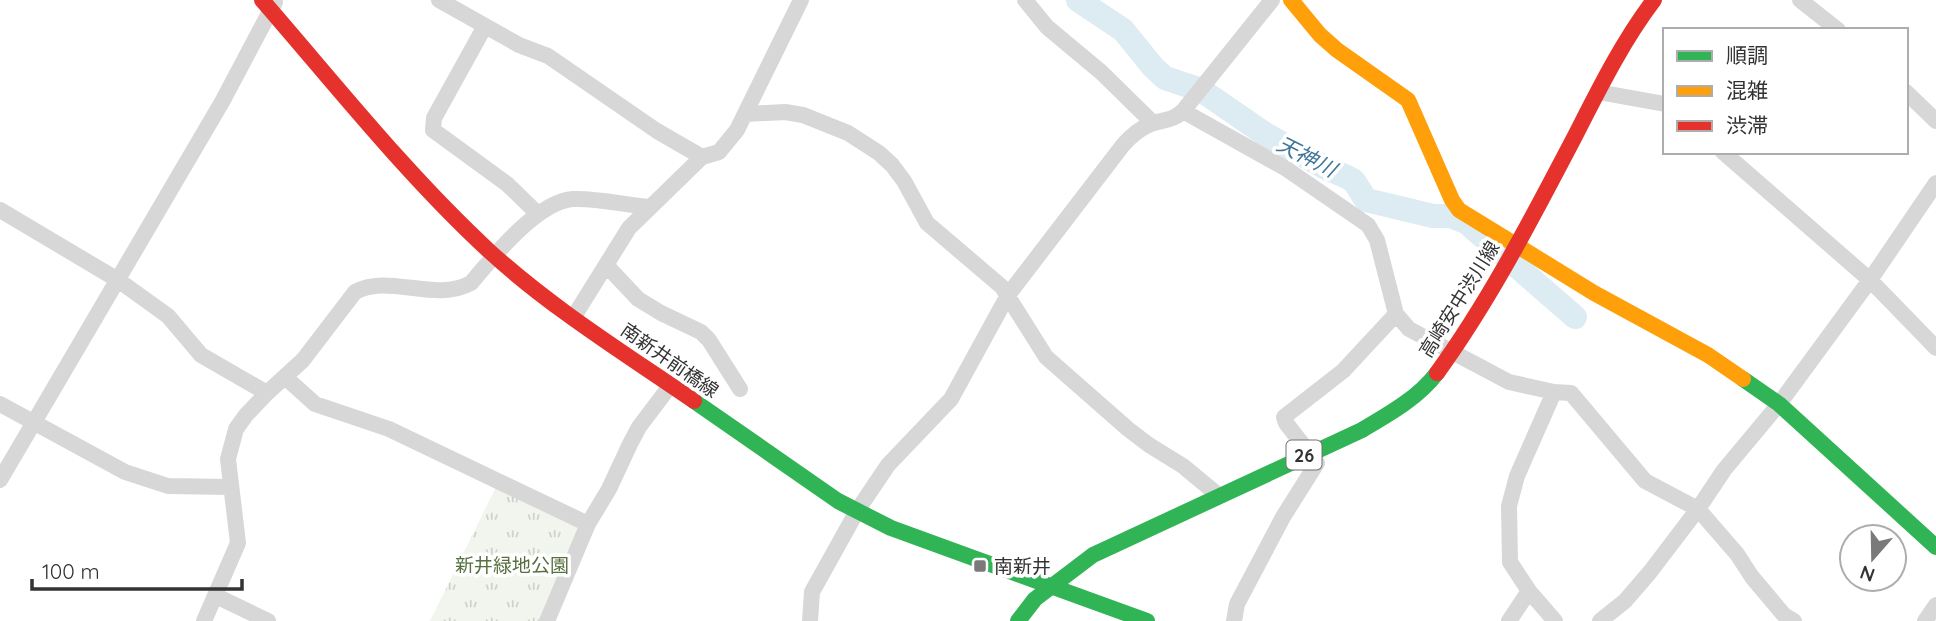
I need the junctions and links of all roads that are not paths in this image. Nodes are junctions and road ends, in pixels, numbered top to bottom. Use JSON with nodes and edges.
{"nodes":[{"id":1,"x":439,"y":0,"type":"edge"},
{"id":2,"x":801,"y":0,"type":"edge"},
{"id":3,"x":1025,"y":0,"type":"edge"},
{"id":4,"x":1272,"y":0,"type":"edge"},
{"id":5,"x":1291,"y":0,"type":"edge"},
{"id":6,"x":1654,"y":0,"type":"edge"},
{"id":7,"x":1800,"y":0,"type":"edge"},
{"id":8,"x":270,"y":3,"type":"edge"},
{"id":9,"x":485,"y":26,"type":"junction"},
{"id":10,"x":1835,"y":28,"type":"edge"},
{"id":11,"x":1598,"y":92,"type":"junction"},
{"id":12,"x":1908,"y":94,"type":"edge"},
{"id":13,"x":1663,"y":104,"type":"edge"},
{"id":14,"x":1183,"y":111,"type":"junction"},
{"id":15,"x":746,"y":114,"type":"junction"},
{"id":16,"x":1936,"y":121,"type":"edge"},
{"id":17,"x":1153,"y":123,"type":"junction"},
{"id":18,"x":1725,"y":154,"type":"edge"},
{"id":19,"x":702,"y":156,"type":"junction"},
{"id":20,"x":1936,"y":183,"type":"edge"},
{"id":21,"x":649,"y":207,"type":"junction"},
{"id":22,"x":0,"y":210,"type":"edge"},
{"id":23,"x":538,"y":214,"type":"junction"},
{"id":24,"x":1511,"y":255,"type":"junction"},
{"id":25,"x":496,"y":256,"type":"junction"},
{"id":26,"x":607,"y":266,"type":"junction"},
{"id":27,"x":118,"y":280,"type":"junction"},
{"id":28,"x":1870,"y":280,"type":"junction"},
{"id":29,"x":1008,"y":295,"type":"junction"},
{"id":30,"x":1396,"y":314,"type":"junction"},
{"id":31,"x":573,"y":318,"type":"junction"},
{"id":32,"x":1936,"y":348,"type":"edge"},
{"id":33,"x":1451,"y":353,"type":"junction"},
{"id":34,"x":285,"y":377,"type":"junction"},
{"id":35,"x":670,"y":386,"type":"junction"},
{"id":36,"x":740,"y":389,"type":"dead end"},
{"id":37,"x":1554,"y":392,"type":"junction"},
{"id":38,"x":267,"y":393,"type":"junction"},
{"id":39,"x":0,"y":404,"type":"edge"},
{"id":40,"x":1779,"y":404,"type":"junction"},
{"id":41,"x":32,"y":422,"type":"junction"},
{"id":42,"x":1311,"y":452,"type":"junction"},
{"id":43,"x":0,"y":480,"type":"edge"},
{"id":44,"x":230,"y":487,"type":"junction"},
{"id":45,"x":1218,"y":495,"type":"junction"},
{"id":46,"x":1698,"y":509,"type":"junction"},
{"id":47,"x":857,"y":511,"type":"junction"},
{"id":48,"x":588,"y":524,"type":"junction"},
{"id":49,"x":1936,"y":547,"type":"edge"},
{"id":50,"x":1051,"y":585,"type":"junction"},
{"id":51,"x":1529,"y":591,"type":"junction"},
{"id":52,"x":216,"y":596,"type":"junction"},
{"id":53,"x":1936,"y":605,"type":"edge"},
{"id":54,"x":204,"y":621,"type":"edge"},
{"id":55,"x":268,"y":621,"type":"edge"},
{"id":56,"x":547,"y":621,"type":"edge"},
{"id":57,"x":810,"y":621,"type":"edge"},
{"id":58,"x":1018,"y":621,"type":"edge"},
{"id":59,"x":1147,"y":621,"type":"edge"},
{"id":60,"x":1234,"y":621,"type":"edge"},
{"id":61,"x":1509,"y":621,"type":"edge"},
{"id":62,"x":1555,"y":621,"type":"edge"},
{"id":63,"x":1600,"y":621,"type":"edge"},
{"id":64,"x":1794,"y":621,"type":"edge"},
{"id":65,"x":1925,"y":621,"type":"edge"}],
"edges":[{"from":1,"to":9,"type":"street"},
{"from":2,"to":15,"type":"street"},
{"from":3,"to":17,"type":"street"},
{"from":4,"to":14,"type":"street"},
{"from":5,"to":24,"type":"main road"},
{"from":6,"to":11,"type":"main road","name":"高崎安中渋川線","number":"26"},
{"from":7,"to":10,"type":"street"},
{"from":8,"to":25,"type":"main road","name":"南新井前橋線"},
{"from":8,"to":27,"type":"street"},
{"from":9,"to":19,"type":"street"},
{"from":9,"to":23,"type":"street"},
{"from":11,"to":13,"type":"street"},
{"from":11,"to":24,"type":"main road","name":"高崎安中渋川線","number":"26"},
{"from":12,"to":16,"type":"street"},
{"from":14,"to":17,"type":"street"},
{"from":14,"to":30,"type":"street"},
{"from":15,"to":19,"type":"street"},
{"from":15,"to":29,"type":"street"},
{"from":17,"to":29,"type":"street"},
{"from":18,"to":28,"type":"street"},
{"from":19,"to":21,"type":"street"},
{"from":20,"to":28,"type":"street"},
{"from":21,"to":23,"type":"street"},
{"from":21,"to":26,"type":"street"},
{"from":22,"to":27,"type":"street"},
{"from":23,"to":25,"type":"street"},
{"from":24,"to":33,"type":"main road","name":"高崎安中渋川線","number":"26"},
{"from":24,"to":40,"type":"main road"},
{"from":25,"to":31,"type":"main road","name":"南新井前橋線"},
{"from":25,"to":34,"type":"street"},
{"from":26,"to":31,"type":"street"},
{"from":26,"to":36,"type":"street"},
{"from":27,"to":38,"type":"street"},
{"from":27,"to":41,"type":"street"},
{"from":28,"to":32,"type":"street"},
{"from":28,"to":40,"type":"street"},
{"from":29,"to":45,"type":"street"},
{"from":29,"to":47,"type":"street"},
{"from":30,"to":33,"type":"street"},
{"from":30,"to":42,"type":"street"},
{"from":31,"to":35,"type":"main road","name":"南新井前橋線"},
{"from":33,"to":37,"type":"street"},
{"from":33,"to":42,"type":"main road","name":"高崎安中渋川線","number":"26"},
{"from":34,"to":38,"type":"street"},
{"from":34,"to":48,"type":"street"},
{"from":35,"to":47,"type":"main road","name":"南新井前橋線"},
{"from":35,"to":48,"type":"street"},
{"from":37,"to":46,"type":"street"},
{"from":37,"to":51,"type":"street"},
{"from":38,"to":44,"type":"street"},
{"from":39,"to":41,"type":"street"},
{"from":40,"to":46,"type":"street"},
{"from":40,"to":49,"type":"main road"},
{"from":41,"to":43,"type":"street"},
{"from":41,"to":44,"type":"street"},
{"from":42,"to":45,"type":"main road","name":"高崎安中渋川線","number":"26"},
{"from":42,"to":60,"type":"street"},
{"from":44,"to":52,"type":"street"},
{"from":45,"to":50,"type":"main road","name":"高崎安中渋川線","number":"26"},
{"from":46,"to":63,"type":"street"},
{"from":46,"to":64,"type":"street"},
{"from":47,"to":50,"type":"main road","name":"南新井前橋線"},
{"from":47,"to":57,"type":"street"},
{"from":48,"to":56,"type":"street"},
{"from":50,"to":58,"type":"main road","name":"高崎安中渋川線","number":"26"},
{"from":50,"to":59,"type":"main road","name":"南新井前橋線"},
{"from":51,"to":61,"type":"street"},
{"from":51,"to":62,"type":"street"},
{"from":52,"to":54,"type":"street"},
{"from":52,"to":55,"type":"street"},
{"from":53,"to":65,"type":"street"}]}
